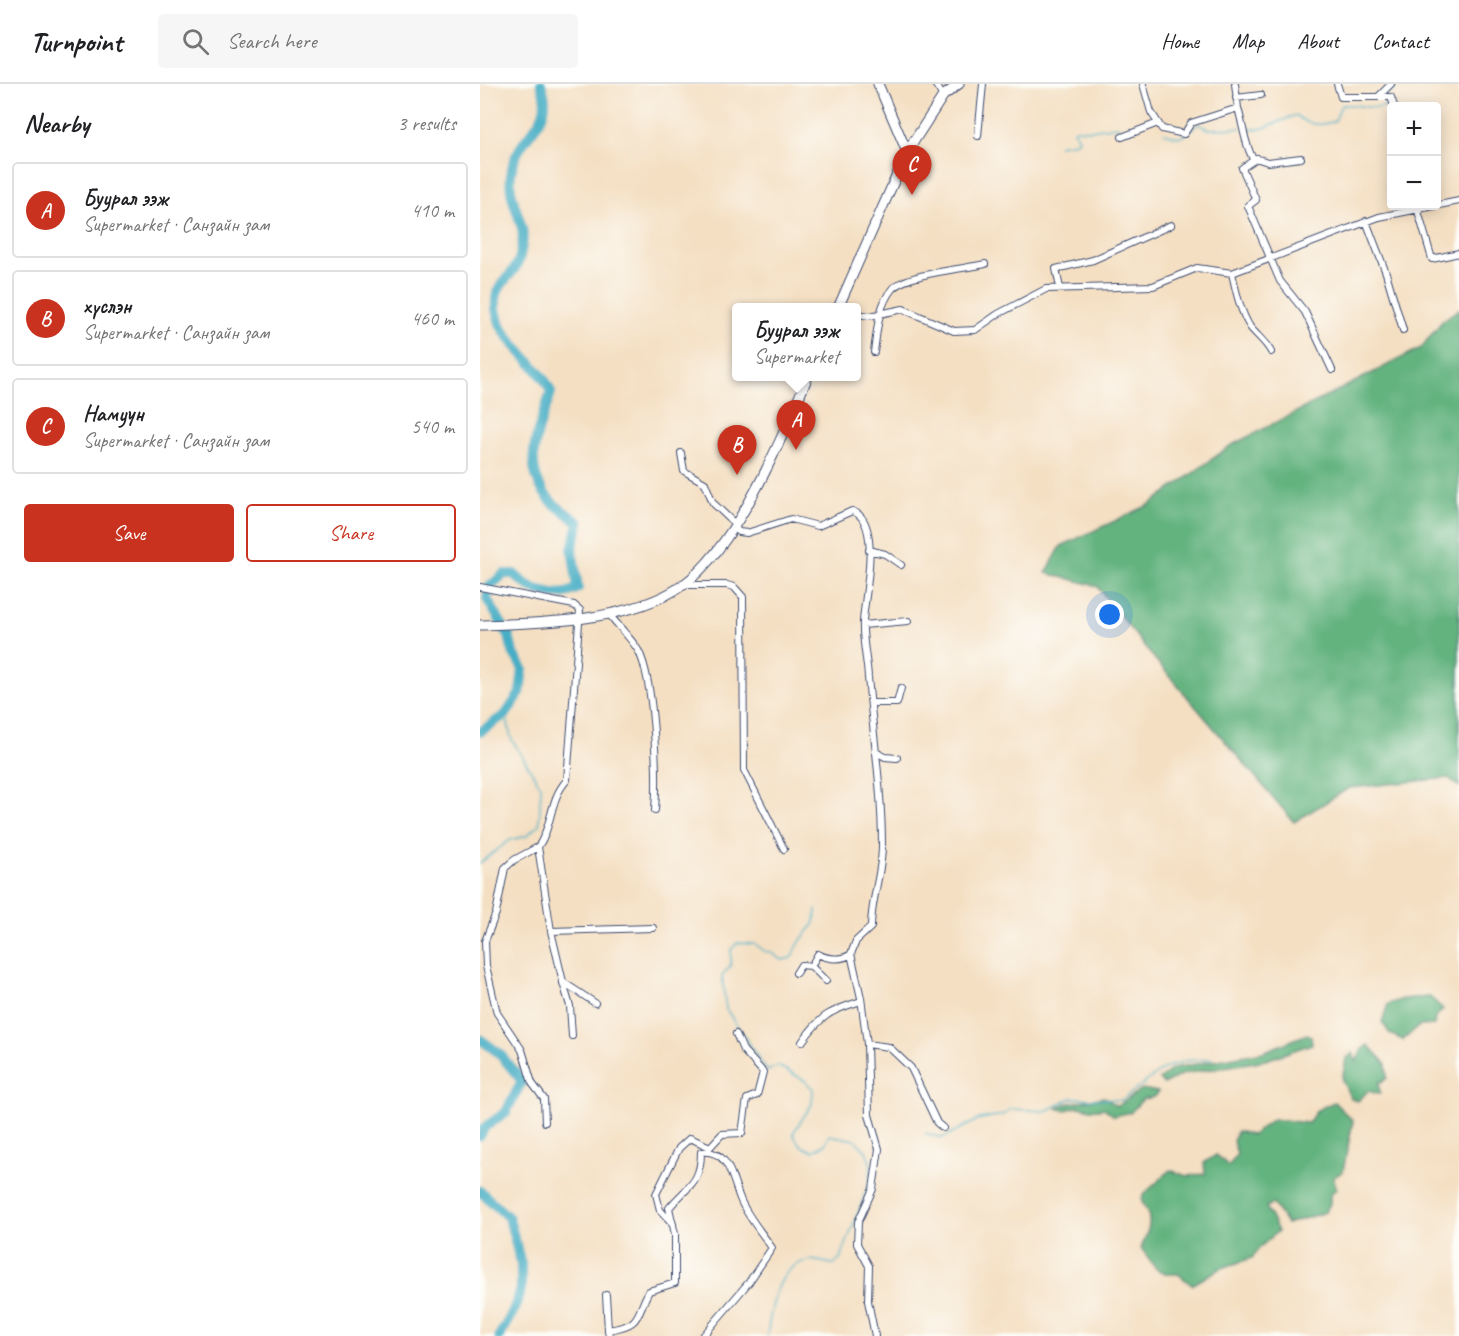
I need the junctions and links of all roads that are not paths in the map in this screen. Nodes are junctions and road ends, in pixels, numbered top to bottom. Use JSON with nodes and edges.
{"nodes":[{"id":1,"x":878,"y":84,"type":"edge"},
{"id":2,"x":935,"y":84,"type":"edge"},
{"id":3,"x":959,"y":84,"type":"edge"},
{"id":4,"x":983,"y":84,"type":"edge"},
{"id":5,"x":1143,"y":84,"type":"edge"},
{"id":6,"x":1235,"y":84,"type":"edge"},
{"id":7,"x":1337,"y":84,"type":"edge"},
{"id":8,"x":1391,"y":84,"type":"edge"},
{"id":9,"x":1261,"y":95,"type":"dead end"},
{"id":10,"x":943,"y":96,"type":"junction"},
{"id":11,"x":1378,"y":97,"type":"junction"},
{"id":12,"x":1236,"y":98,"type":"junction"},
{"id":13,"x":1393,"y":102,"type":"edge"},
{"id":14,"x":1238,"y":108,"type":"junction"},
{"id":15,"x":1158,"y":123,"type":"junction"},
{"id":16,"x":978,"y":136,"type":"dead end"},
{"id":17,"x":1122,"y":137,"type":"dead end"},
{"id":18,"x":907,"y":152,"type":"junction"},
{"id":19,"x":1257,"y":158,"type":"junction"},
{"id":20,"x":1301,"y":158,"type":"dead end"},
{"id":21,"x":1459,"y":201,"type":"edge"},
{"id":22,"x":1441,"y":205,"type":"edge"},
{"id":23,"x":1417,"y":210,"type":"edge"},
{"id":24,"x":1422,"y":210,"type":"edge"},
{"id":25,"x":1366,"y":221,"type":"junction"},
{"id":26,"x":1171,"y":225,"type":"dead end"},
{"id":27,"x":1459,"y":253,"type":"edge"},
{"id":28,"x":1269,"y":258,"type":"junction"},
{"id":29,"x":985,"y":264,"type":"dead end"},
{"id":30,"x":1232,"y":273,"type":"junction"},
{"id":31,"x":1060,"y":288,"type":"junction"},
{"id":32,"x":840,"y":303,"type":"edge"},
{"id":33,"x":861,"y":314,"type":"edge"},
{"id":34,"x":880,"y":315,"type":"junction"},
{"id":35,"x":1403,"y":330,"type":"dead end"},
{"id":36,"x":874,"y":352,"type":"dead end"},
{"id":37,"x":1271,"y":352,"type":"dead end"},
{"id":38,"x":1332,"y":370,"type":"dead end"},
{"id":39,"x":806,"y":381,"type":"edge"},
{"id":40,"x":681,"y":453,"type":"dead end"},
{"id":41,"x":735,"y":526,"type":"junction"},
{"id":42,"x":869,"y":550,"type":"junction"},
{"id":43,"x":901,"y":565,"type":"dead end"},
{"id":44,"x":682,"y":585,"type":"junction"},
{"id":45,"x":480,"y":587,"type":"edge"},
{"id":46,"x":609,"y":614,"type":"junction"},
{"id":47,"x":582,"y":618,"type":"junction"},
{"id":48,"x":909,"y":621,"type":"dead end"},
{"id":49,"x":481,"y":625,"type":"edge"},
{"id":50,"x":863,"y":625,"type":"junction"},
{"id":51,"x":901,"y":688,"type":"dead end"},
{"id":52,"x":871,"y":703,"type":"junction"},
{"id":53,"x":876,"y":752,"type":"junction"},
{"id":54,"x":897,"y":758,"type":"dead end"},
{"id":55,"x":655,"y":810,"type":"dead end"},
{"id":56,"x":538,"y":847,"type":"junction"},
{"id":57,"x":784,"y":849,"type":"dead end"},
{"id":58,"x":653,"y":928,"type":"dead end"},
{"id":59,"x":551,"y":931,"type":"junction"},
{"id":60,"x":851,"y":954,"type":"junction"},
{"id":61,"x":811,"y":966,"type":"junction"},
{"id":62,"x":796,"y":973,"type":"dead end"},
{"id":63,"x":826,"y":981,"type":"dead end"},
{"id":64,"x":563,"y":982,"type":"junction"},
{"id":65,"x":861,"y":1001,"type":"junction"},
{"id":66,"x":595,"y":1003,"type":"dead end"},
{"id":67,"x":736,"y":1034,"type":"dead end"},
{"id":68,"x":572,"y":1036,"type":"dead end"},
{"id":69,"x":802,"y":1042,"type":"dead end"},
{"id":70,"x":867,"y":1044,"type":"junction"},
{"id":71,"x":545,"y":1122,"type":"dead end"},
{"id":72,"x":944,"y":1128,"type":"dead end"},
{"id":73,"x":673,"y":1224,"type":"junction"},
{"id":74,"x":606,"y":1295,"type":"dead end"},
{"id":75,"x":609,"y":1333,"type":"edge"},
{"id":76,"x":703,"y":1336,"type":"edge"},
{"id":77,"x":875,"y":1336,"type":"edge"}],
"edges":[{"from":1,"to":18,"type":"main road"},
{"from":2,"to":10,"type":"street"},
{"from":3,"to":10,"type":"main road"},
{"from":4,"to":16,"type":"street"},
{"from":5,"to":15,"type":"street"},
{"from":6,"to":12,"type":"street"},
{"from":7,"to":11,"type":"street"},
{"from":8,"to":11,"type":"street"},
{"from":9,"to":12,"type":"street"},
{"from":10,"to":18,"type":"main road"},
{"from":11,"to":13,"type":"street"},
{"from":12,"to":14,"type":"street"},
{"from":14,"to":15,"type":"street"},
{"from":14,"to":19,"type":"street"},
{"from":15,"to":17,"type":"street"},
{"from":18,"to":32,"type":"main road"},
{"from":19,"to":20,"type":"street"},
{"from":19,"to":28,"type":"street"},
{"from":21,"to":22,"type":"street"},
{"from":23,"to":25,"type":"street"},
{"from":24,"to":27,"type":"street"},
{"from":25,"to":28,"type":"street"},
{"from":25,"to":35,"type":"street"},
{"from":26,"to":31,"type":"street"},
{"from":28,"to":30,"type":"street"},
{"from":28,"to":38,"type":"street"},
{"from":29,"to":34,"type":"street"},
{"from":30,"to":31,"type":"street"},
{"from":30,"to":37,"type":"street"},
{"from":31,"to":34,"type":"street"},
{"from":33,"to":34,"type":"street"},
{"from":34,"to":36,"type":"street"},
{"from":39,"to":41,"type":"main road"},
{"from":40,"to":41,"type":"street"},
{"from":41,"to":42,"type":"street"},
{"from":41,"to":44,"type":"main road"},
{"from":42,"to":43,"type":"street"},
{"from":42,"to":50,"type":"street"},
{"from":44,"to":46,"type":"main road"},
{"from":44,"to":57,"type":"street"},
{"from":45,"to":47,"type":"street"},
{"from":46,"to":47,"type":"main road"},
{"from":46,"to":55,"type":"street"},
{"from":47,"to":49,"type":"main road"},
{"from":47,"to":56,"type":"street"},
{"from":48,"to":50,"type":"street"},
{"from":50,"to":52,"type":"street"},
{"from":51,"to":52,"type":"street"},
{"from":52,"to":53,"type":"street"},
{"from":53,"to":54,"type":"street"},
{"from":53,"to":60,"type":"street"},
{"from":56,"to":59,"type":"street"},
{"from":56,"to":71,"type":"street"},
{"from":58,"to":59,"type":"street"},
{"from":59,"to":64,"type":"street"},
{"from":60,"to":61,"type":"street"},
{"from":60,"to":65,"type":"street"},
{"from":61,"to":62,"type":"street"},
{"from":61,"to":63,"type":"street"},
{"from":64,"to":66,"type":"street"},
{"from":64,"to":68,"type":"street"},
{"from":65,"to":69,"type":"street"},
{"from":65,"to":70,"type":"street"},
{"from":67,"to":73,"type":"street"},
{"from":70,"to":72,"type":"street"},
{"from":70,"to":77,"type":"street"},
{"from":73,"to":75,"type":"street"},
{"from":73,"to":76,"type":"street"},
{"from":74,"to":75,"type":"street"}]}
